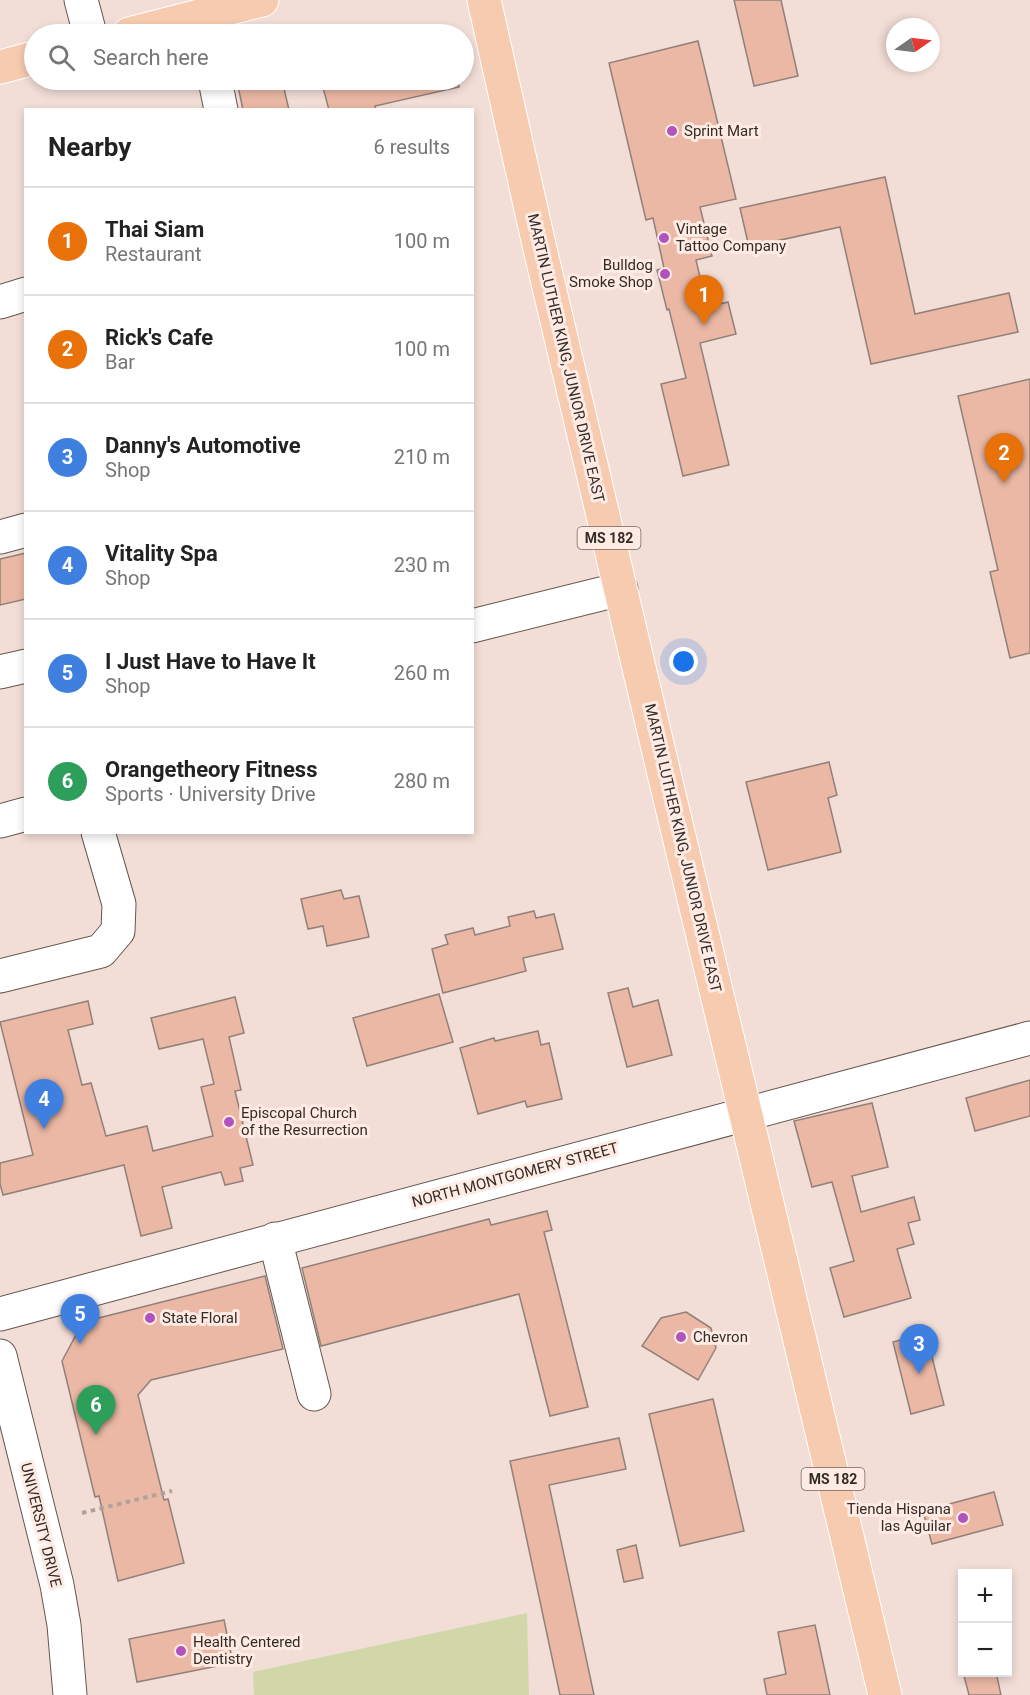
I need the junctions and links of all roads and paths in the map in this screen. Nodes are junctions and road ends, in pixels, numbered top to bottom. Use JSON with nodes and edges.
{"nodes":[{"id":1,"x":81,"y":0,"type":"edge"},
{"id":2,"x":262,"y":0,"type":"edge"},
{"id":3,"x":484,"y":0,"type":"edge"},
{"id":4,"x":87,"y":24,"type":"edge"},
{"id":5,"x":205,"y":24,"type":"edge"},
{"id":6,"x":24,"y":61,"type":"edge"},
{"id":7,"x":0,"y":67,"type":"edge"},
{"id":8,"x":217,"y":90,"type":"edge"},
{"id":9,"x":221,"y":108,"type":"edge"},
{"id":10,"x":0,"y":285,"type":"edge"},
{"id":11,"x":24,"y":285,"type":"edge"},
{"id":12,"x":24,"y":295,"type":"edge"},
{"id":13,"x":0,"y":302,"type":"edge"},
{"id":14,"x":24,"y":531,"type":"edge"},
{"id":15,"x":0,"y":537,"type":"edge"},
{"id":16,"x":621,"y":589,"type":"junction"},
{"id":17,"x":474,"y":626,"type":"edge"},
{"id":18,"x":24,"y":666,"type":"edge"},
{"id":19,"x":0,"y":672,"type":"edge"},
{"id":20,"x":24,"y":815,"type":"edge"},
{"id":21,"x":0,"y":821,"type":"edge"},
{"id":22,"x":99,"y":834,"type":"edge"},
{"id":23,"x":0,"y":976,"type":"edge"},
{"id":24,"x":1030,"y":1038,"type":"edge"},
{"id":25,"x":745,"y":1113,"type":"junction"},
{"id":26,"x":275,"y":1239,"type":"junction"},
{"id":27,"x":0,"y":1314,"type":"edge"},
{"id":28,"x":0,"y":1356,"type":"edge"},
{"id":29,"x":314,"y":1394,"type":"dead end"},
{"id":30,"x":11,"y":1452,"type":"edge"},
{"id":31,"x":172,"y":1491,"type":"dead end"},
{"id":32,"x":82,"y":1512,"type":"dead end"},
{"id":33,"x":70,"y":1695,"type":"edge"},
{"id":34,"x":885,"y":1695,"type":"edge"}],
"edges":[{"from":1,"to":4,"type":"street"},
{"from":2,"to":5,"type":"main road"},
{"from":3,"to":16,"type":"main road","name":"MARTIN LUTHER KING, JUNIOR DRIVE EAST","number":"MS 182"},
{"from":6,"to":7,"type":"main road"},
{"from":8,"to":9,"type":"street"},
{"from":10,"to":11,"type":"street"},
{"from":12,"to":13,"type":"street"},
{"from":14,"to":15,"type":"street"},
{"from":16,"to":17,"type":"street"},
{"from":16,"to":25,"type":"main road","name":"MARTIN LUTHER KING, JUNIOR DRIVE EAST","number":"MS 182"},
{"from":18,"to":19,"type":"street"},
{"from":20,"to":21,"type":"street"},
{"from":22,"to":23,"type":"street"},
{"from":24,"to":25,"type":"street","name":"NORTH MONTGOMERY STREET"},
{"from":25,"to":26,"type":"street","name":"NORTH MONTGOMERY STREET"},
{"from":25,"to":34,"type":"main road","name":"MARTIN LUTHER KING, JUNIOR DRIVE EAST","number":"MS 182"},
{"from":26,"to":27,"type":"street","name":"NORTH MONTGOMERY STREET"},
{"from":26,"to":29,"type":"street"},
{"from":28,"to":30,"type":"street","name":"UNIVERSITY DRIVE"},
{"from":30,"to":33,"type":"street","name":"UNIVERSITY DRIVE"},
{"from":31,"to":32,"type":"path"}]}
